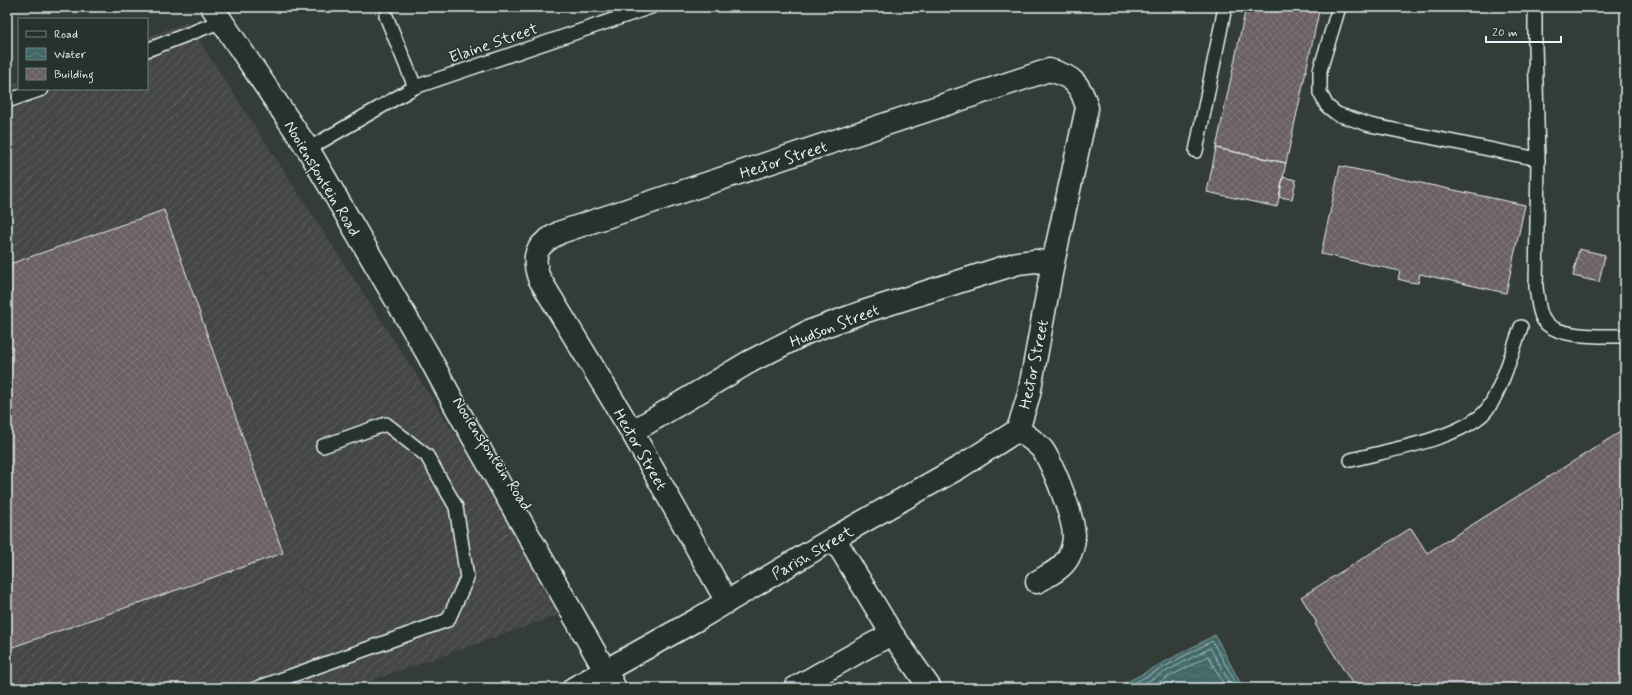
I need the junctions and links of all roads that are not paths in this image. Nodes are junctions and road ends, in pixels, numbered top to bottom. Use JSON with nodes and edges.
{"nodes":[{"id":1,"x":651,"y":7,"type":"edge"},
{"id":2,"x":1225,"y":7,"type":"edge"},
{"id":3,"x":1339,"y":7,"type":"edge"},
{"id":4,"x":1535,"y":7,"type":"edge"},
{"id":5,"x":217,"y":14,"type":"edge"},
{"id":6,"x":386,"y":16,"type":"dead end"},
{"id":7,"x":148,"y":49,"type":"edge"},
{"id":8,"x":415,"y":87,"type":"junction"},
{"id":9,"x":39,"y":90,"type":"edge"},
{"id":10,"x":7,"y":101,"type":"edge"},
{"id":11,"x":308,"y":149,"type":"junction"},
{"id":12,"x":1196,"y":151,"type":"dead end"},
{"id":13,"x":1538,"y":160,"type":"junction"},
{"id":14,"x":1053,"y":263,"type":"junction"},
{"id":15,"x":1520,"y":327,"type":"dead end"},
{"id":16,"x":1625,"y":336,"type":"edge"},
{"id":17,"x":1018,"y":430,"type":"junction"},
{"id":18,"x":632,"y":432,"type":"junction"},
{"id":19,"x":323,"y":446,"type":"dead end"},
{"id":20,"x":1351,"y":460,"type":"dead end"},
{"id":21,"x":834,"y":538,"type":"junction"},
{"id":22,"x":1037,"y":582,"type":"dead end"},
{"id":23,"x":727,"y":602,"type":"junction"},
{"id":24,"x":892,"y":634,"type":"junction"},
{"id":25,"x":610,"y":679,"type":"edge"},
{"id":26,"x":257,"y":688,"type":"edge"},
{"id":27,"x":574,"y":688,"type":"edge"},
{"id":28,"x":795,"y":688,"type":"edge"},
{"id":29,"x":930,"y":688,"type":"edge"}],
"edges":[{"from":1,"to":8,"type":"lane","name":"Elaine Street"},
{"from":2,"to":12,"type":"lane"},
{"from":3,"to":13,"type":"lane"},
{"from":4,"to":13,"type":"lane"},
{"from":5,"to":7,"type":"lane"},
{"from":5,"to":11,"type":"street","name":"Nooiensfontein Road"},
{"from":6,"to":8,"type":"lane"},
{"from":8,"to":11,"type":"lane","name":"Elaine Street"},
{"from":9,"to":10,"type":"lane"},
{"from":11,"to":25,"type":"street","name":"Nooiensfontein Road"},
{"from":13,"to":16,"type":"lane"},
{"from":14,"to":17,"type":"street","name":"Hector Street"},
{"from":14,"to":18,"type":"street","name":"Hudson Street"},
{"from":14,"to":18,"type":"street","name":"Hector Street"},
{"from":15,"to":20,"type":"lane"},
{"from":17,"to":21,"type":"street","name":"Parish Street"},
{"from":17,"to":22,"type":"street"},
{"from":18,"to":23,"type":"street","name":"Hector Street"},
{"from":19,"to":26,"type":"lane"},
{"from":21,"to":23,"type":"street","name":"Parish Street"},
{"from":21,"to":24,"type":"street"},
{"from":23,"to":25,"type":"street","name":"Parish Street"},
{"from":24,"to":28,"type":"street"},
{"from":24,"to":29,"type":"street"},
{"from":25,"to":27,"type":"street","name":"Parish Street"}]}
